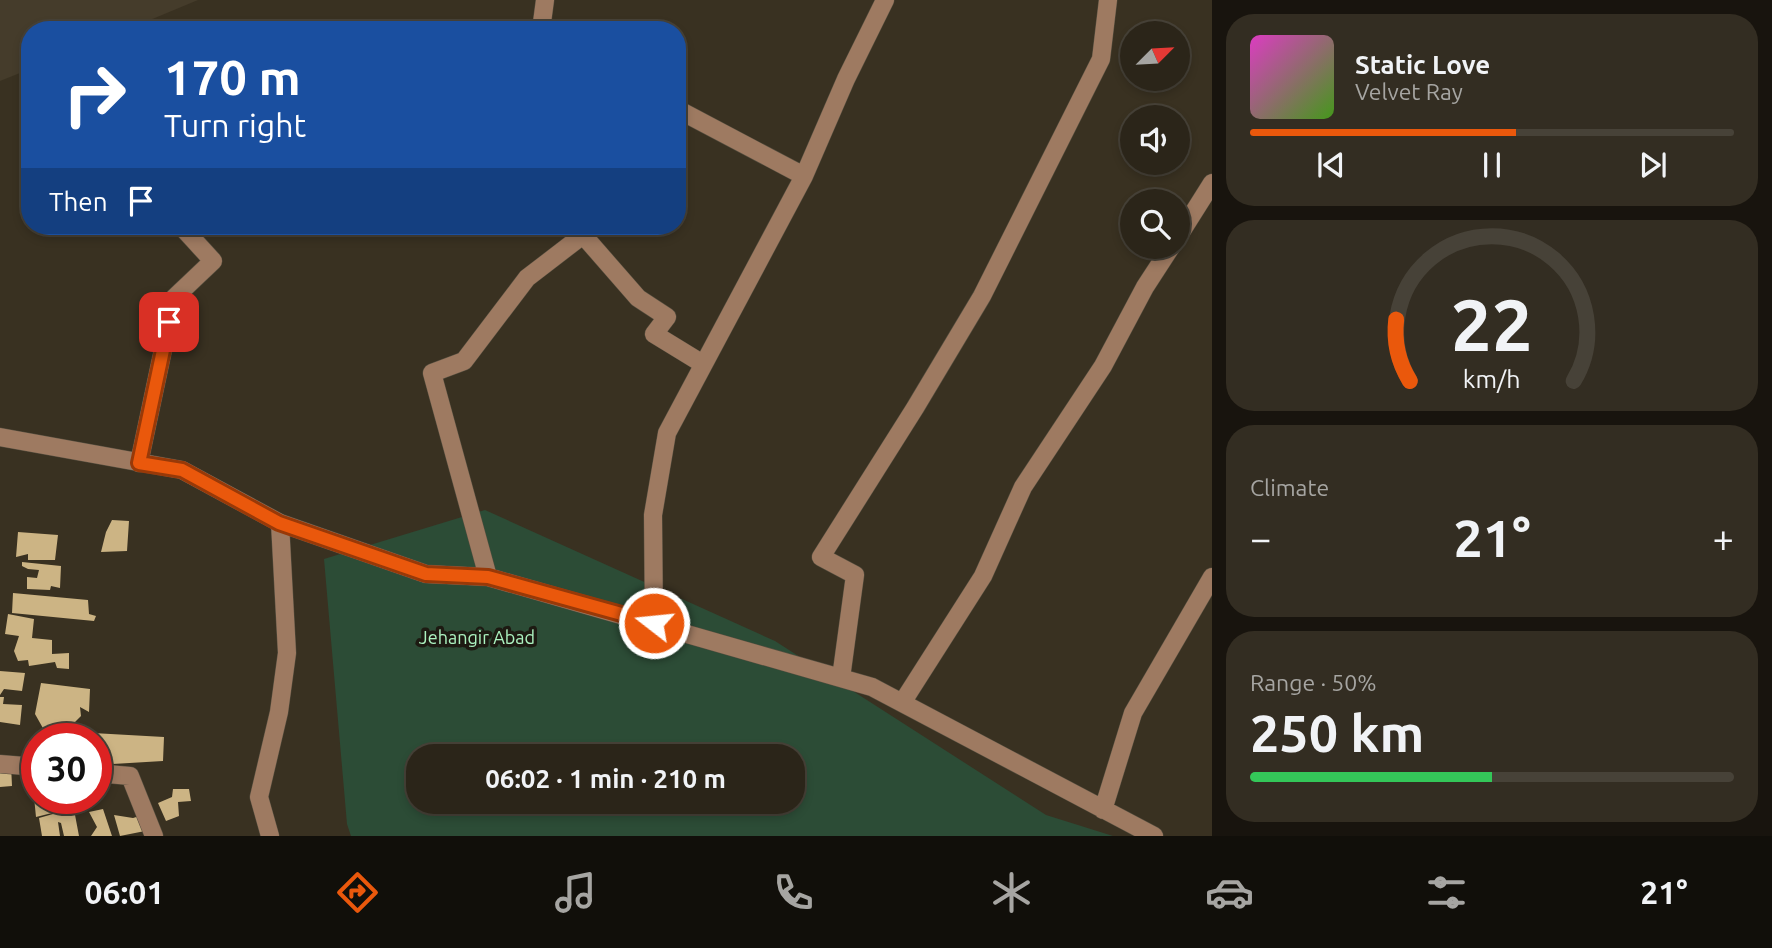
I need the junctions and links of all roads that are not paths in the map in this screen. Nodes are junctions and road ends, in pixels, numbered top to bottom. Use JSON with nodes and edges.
{"nodes":[{"id":1,"x":545,"y":0,"type":"edge"},
{"id":2,"x":885,"y":0,"type":"edge"},
{"id":3,"x":1108,"y":0,"type":"edge"},
{"id":4,"x":542,"y":21,"type":"edge"},
{"id":5,"x":686,"y":114,"type":"edge"},
{"id":6,"x":804,"y":176,"type":"junction"},
{"id":7,"x":1212,"y":183,"type":"edge"},
{"id":8,"x":1190,"y":218,"type":"edge"},
{"id":9,"x":189,"y":235,"type":"edge"},
{"id":10,"x":1163,"y":259,"type":"edge"},
{"id":11,"x":703,"y":364,"type":"junction"},
{"id":12,"x":0,"y":437,"type":"edge"},
{"id":13,"x":139,"y":463,"type":"junction"},
{"id":14,"x":279,"y":523,"type":"junction"},
{"id":15,"x":488,"y":577,"type":"junction"},
{"id":16,"x":1212,"y":577,"type":"edge"},
{"id":17,"x":654,"y":623,"type":"junction"},
{"id":18,"x":841,"y":678,"type":"junction"},
{"id":19,"x":902,"y":703,"type":"junction"},
{"id":20,"x":0,"y":764,"type":"edge"},
{"id":21,"x":21,"y":766,"type":"edge"},
{"id":22,"x":112,"y":774,"type":"edge"},
{"id":23,"x":1103,"y":810,"type":"junction"},
{"id":24,"x":154,"y":836,"type":"edge"},
{"id":25,"x":270,"y":836,"type":"edge"},
{"id":26,"x":1154,"y":836,"type":"edge"}],
"edges":[{"from":1,"to":4,"type":"street"},
{"from":2,"to":6,"type":"street"},
{"from":3,"to":18,"type":"street"},
{"from":5,"to":6,"type":"street"},
{"from":6,"to":11,"type":"street"},
{"from":7,"to":8,"type":"street"},
{"from":9,"to":13,"type":"street"},
{"from":10,"to":19,"type":"street"},
{"from":11,"to":15,"type":"street"},
{"from":11,"to":17,"type":"street"},
{"from":12,"to":13,"type":"street"},
{"from":13,"to":14,"type":"street"},
{"from":14,"to":15,"type":"street"},
{"from":14,"to":25,"type":"street"},
{"from":15,"to":17,"type":"street"},
{"from":16,"to":23,"type":"street"},
{"from":17,"to":18,"type":"street"},
{"from":18,"to":19,"type":"street"},
{"from":19,"to":23,"type":"street"},
{"from":20,"to":21,"type":"street"},
{"from":22,"to":24,"type":"street"},
{"from":23,"to":26,"type":"street"}]}
